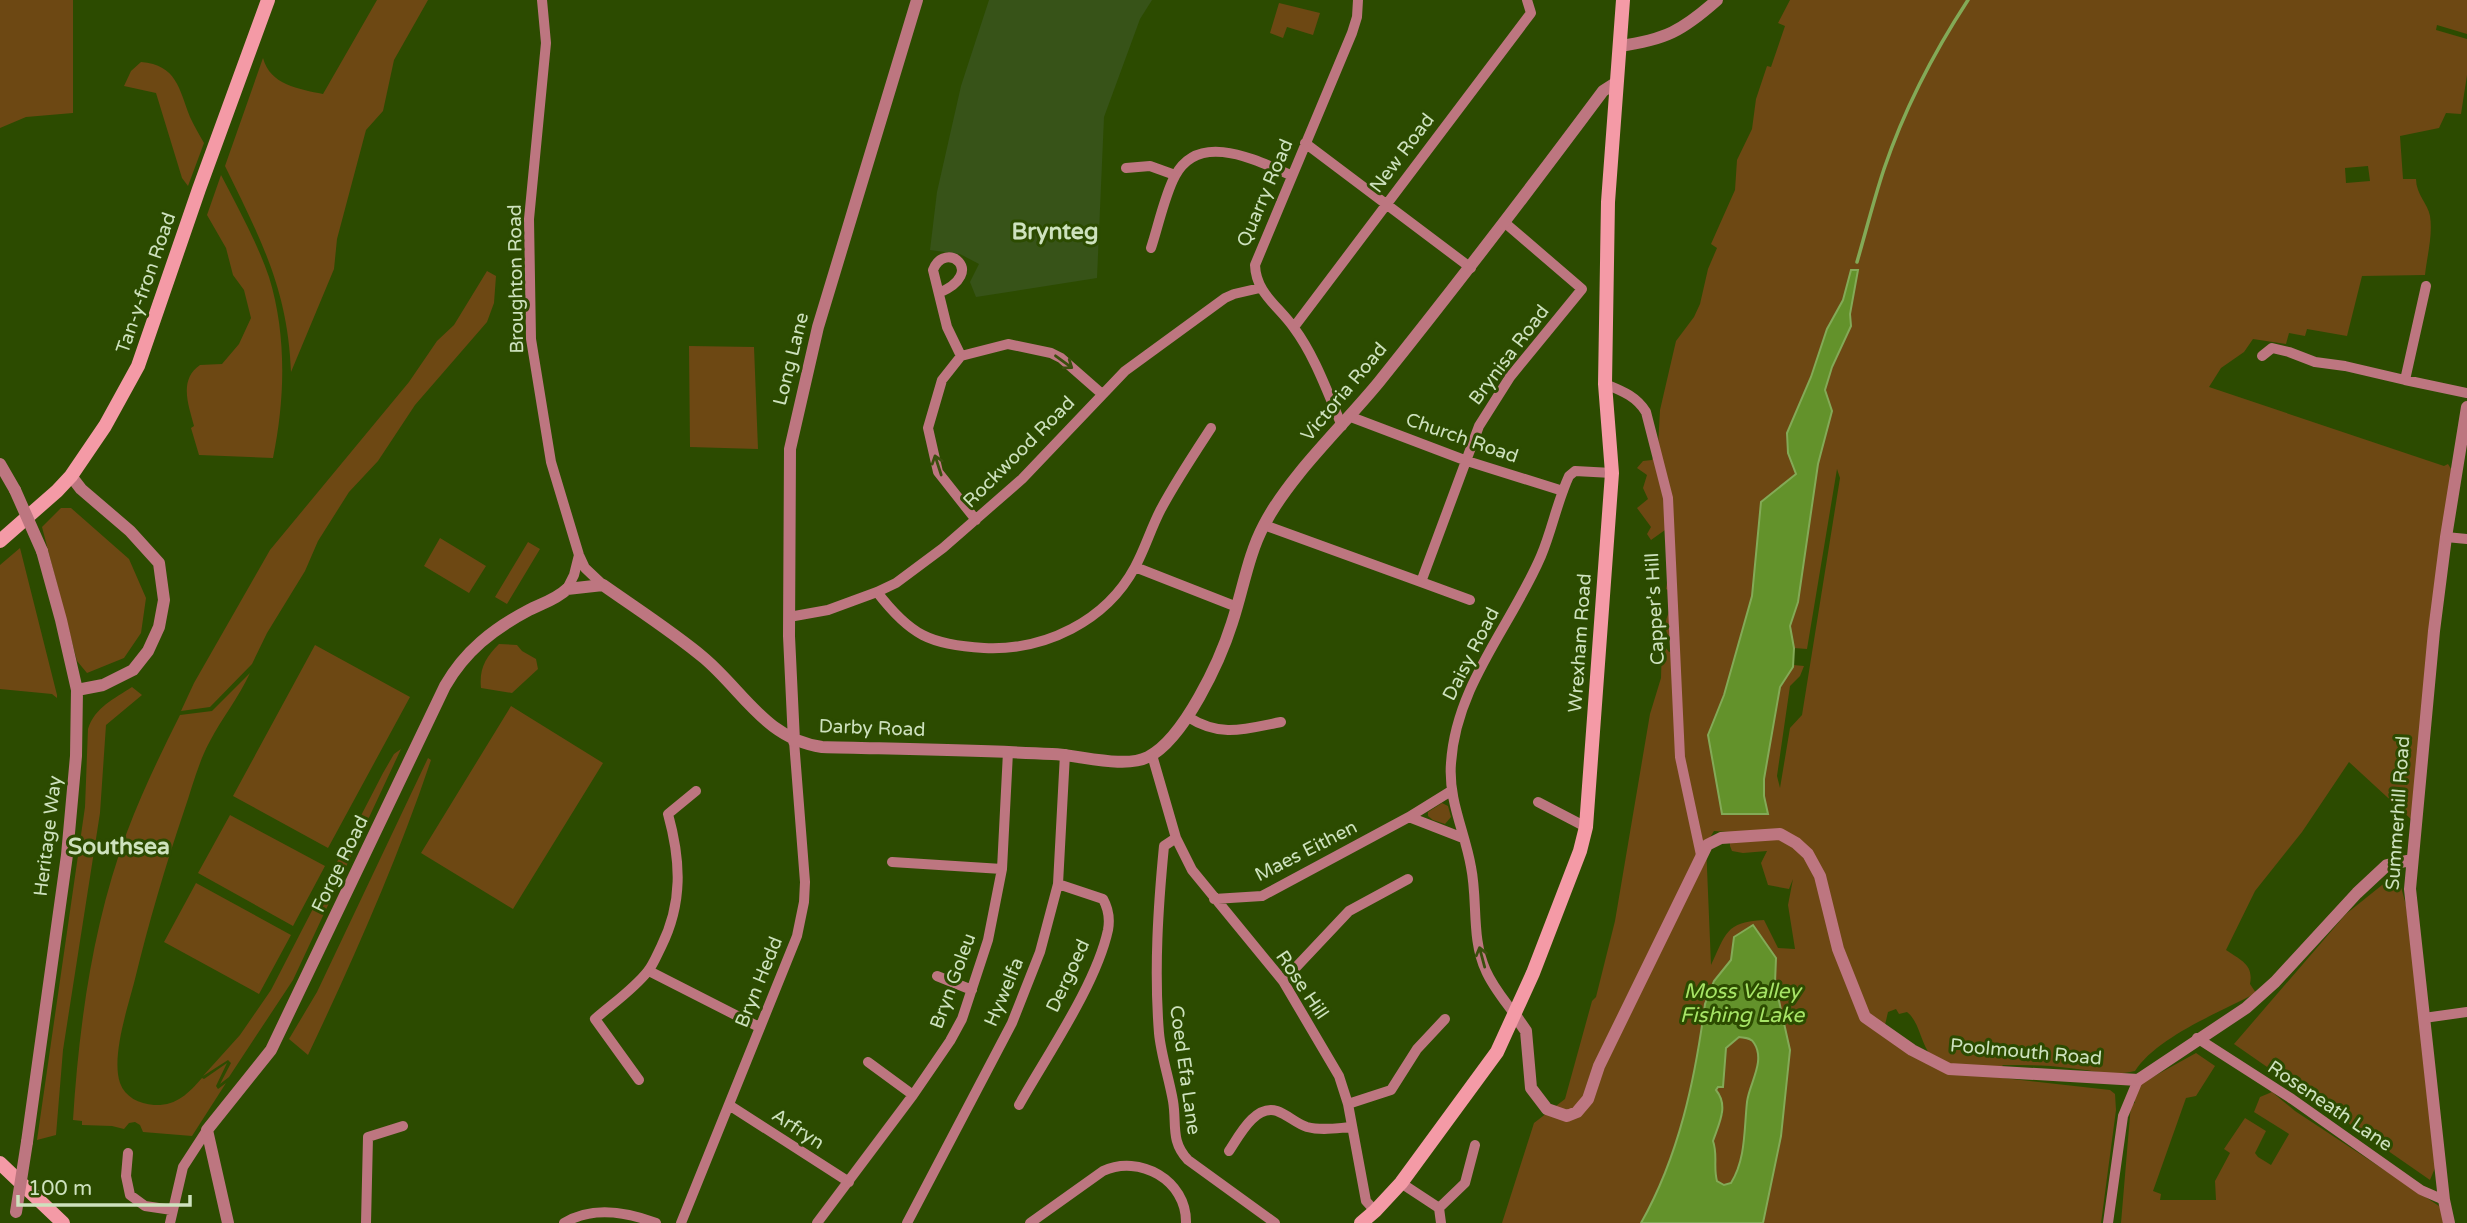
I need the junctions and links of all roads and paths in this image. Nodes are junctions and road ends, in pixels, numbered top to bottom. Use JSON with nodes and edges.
{"nodes":[{"id":1,"x":268,"y":0,"type":"edge"},
{"id":2,"x":542,"y":0,"type":"edge"},
{"id":3,"x":917,"y":0,"type":"edge"},
{"id":4,"x":1358,"y":0,"type":"edge"},
{"id":5,"x":1527,"y":0,"type":"edge"},
{"id":6,"x":1623,"y":0,"type":"edge"},
{"id":7,"x":1717,"y":0,"type":"edge"},
{"id":8,"x":1619,"y":46,"type":"junction"},
{"id":9,"x":1617,"y":82,"type":"junction"},
{"id":10,"x":1305,"y":143,"type":"junction"},
{"id":11,"x":1126,"y":168,"type":"dead end"},
{"id":12,"x":1175,"y":175,"type":"junction"},
{"id":13,"x":1291,"y":175,"type":"junction"},
{"id":14,"x":1387,"y":206,"type":"junction"},
{"id":15,"x":1504,"y":222,"type":"junction"},
{"id":16,"x":1151,"y":248,"type":"dead end"},
{"id":17,"x":1471,"y":268,"type":"junction"},
{"id":18,"x":2426,"y":286,"type":"dead end"},
{"id":19,"x":1260,"y":288,"type":"junction"},
{"id":20,"x":939,"y":293,"type":"dead end"},
{"id":21,"x":1294,"y":327,"type":"junction"},
{"id":22,"x":961,"y":356,"type":"junction"},
{"id":23,"x":2262,"y":356,"type":"dead end"},
{"id":24,"x":2404,"y":380,"type":"junction"},
{"id":25,"x":1605,"y":384,"type":"junction"},
{"id":26,"x":2467,"y":393,"type":"edge"},
{"id":27,"x":1102,"y":394,"type":"junction"},
{"id":28,"x":2467,"y":407,"type":"edge"},
{"id":29,"x":1346,"y":422,"type":"junction"},
{"id":30,"x":1211,"y":428,"type":"dead end"},
{"id":31,"x":2465,"y":429,"type":"edge"},
{"id":32,"x":1467,"y":461,"type":"junction"},
{"id":33,"x":0,"y":464,"type":"edge"},
{"id":34,"x":1612,"y":473,"type":"junction"},
{"id":35,"x":71,"y":476,"type":"junction"},
{"id":36,"x":1563,"y":491,"type":"junction"},
{"id":37,"x":976,"y":520,"type":"junction"},
{"id":38,"x":1264,"y":525,"type":"junction"},
{"id":39,"x":2446,"y":537,"type":"junction"},
{"id":40,"x":2467,"y":539,"type":"edge"},
{"id":41,"x":0,"y":541,"type":"edge"},
{"id":42,"x":579,"y":555,"type":"junction"},
{"id":43,"x":1135,"y":568,"type":"junction"},
{"id":44,"x":1421,"y":582,"type":"junction"},
{"id":45,"x":603,"y":585,"type":"junction"},
{"id":46,"x":566,"y":589,"type":"junction"},
{"id":47,"x":877,"y":592,"type":"junction"},
{"id":48,"x":1469,"y":600,"type":"dead end"},
{"id":49,"x":1237,"y":607,"type":"junction"},
{"id":50,"x":789,"y":617,"type":"junction"},
{"id":51,"x":76,"y":690,"type":"junction"},
{"id":52,"x":1188,"y":717,"type":"junction"},
{"id":53,"x":1281,"y":722,"type":"dead end"},
{"id":54,"x":794,"y":741,"type":"junction"},
{"id":55,"x":1009,"y":751,"type":"junction"},
{"id":56,"x":1065,"y":754,"type":"junction"},
{"id":57,"x":1152,"y":755,"type":"junction"},
{"id":58,"x":696,"y":791,"type":"dead end"},
{"id":59,"x":1451,"y":791,"type":"junction"},
{"id":60,"x":1538,"y":802,"type":"dead end"},
{"id":61,"x":1409,"y":817,"type":"junction"},
{"id":62,"x":1586,"y":827,"type":"junction"},
{"id":63,"x":1176,"y":838,"type":"junction"},
{"id":64,"x":1463,"y":838,"type":"junction"},
{"id":65,"x":1701,"y":855,"type":"junction"},
{"id":66,"x":2411,"y":860,"type":"junction"},
{"id":67,"x":892,"y":862,"type":"dead end"},
{"id":68,"x":1002,"y":869,"type":"junction"},
{"id":69,"x":1408,"y":879,"type":"dead end"},
{"id":70,"x":1058,"y":884,"type":"junction"},
{"id":71,"x":1214,"y":899,"type":"junction"},
{"id":72,"x":649,"y":971,"type":"junction"},
{"id":73,"x":937,"y":976,"type":"dead end"},
{"id":74,"x":1283,"y":981,"type":"junction"},
{"id":75,"x":972,"y":990,"type":"junction"},
{"id":76,"x":2467,"y":1012,"type":"edge"},
{"id":77,"x":1515,"y":1015,"type":"junction"},
{"id":78,"x":2424,"y":1018,"type":"junction"},
{"id":79,"x":1445,"y":1020,"type":"dead end"},
{"id":80,"x":759,"y":1027,"type":"junction"},
{"id":81,"x":2197,"y":1038,"type":"junction"},
{"id":82,"x":868,"y":1062,"type":"dead end"},
{"id":83,"x":639,"y":1080,"type":"dead end"},
{"id":84,"x":2138,"y":1080,"type":"junction"},
{"id":85,"x":913,"y":1095,"type":"junction"},
{"id":86,"x":1349,"y":1104,"type":"junction"},
{"id":87,"x":729,"y":1105,"type":"junction"},
{"id":88,"x":1019,"y":1105,"type":"dead end"},
{"id":89,"x":403,"y":1126,"type":"dead end"},
{"id":90,"x":1352,"y":1127,"type":"junction"},
{"id":91,"x":207,"y":1130,"type":"junction"},
{"id":92,"x":1475,"y":1145,"type":"dead end"},
{"id":93,"x":1229,"y":1151,"type":"dead end"},
{"id":94,"x":128,"y":1153,"type":"dead end"},
{"id":95,"x":0,"y":1163,"type":"edge"},
{"id":96,"x":849,"y":1182,"type":"junction"},
{"id":97,"x":1401,"y":1183,"type":"junction"},
{"id":98,"x":2444,"y":1200,"type":"junction"},
{"id":99,"x":1439,"y":1208,"type":"junction"},
{"id":100,"x":172,"y":1210,"type":"junction"},
{"id":101,"x":1375,"y":1211,"type":"junction"},
{"id":102,"x":15,"y":1217,"type":"edge"},
{"id":103,"x":64,"y":1223,"type":"edge"},
{"id":104,"x":170,"y":1223,"type":"edge"},
{"id":105,"x":228,"y":1223,"type":"edge"},
{"id":106,"x":366,"y":1223,"type":"edge"},
{"id":107,"x":564,"y":1223,"type":"edge"},
{"id":108,"x":656,"y":1223,"type":"edge"},
{"id":109,"x":681,"y":1223,"type":"edge"},
{"id":110,"x":817,"y":1223,"type":"edge"},
{"id":111,"x":907,"y":1223,"type":"edge"},
{"id":112,"x":1030,"y":1223,"type":"edge"},
{"id":113,"x":1185,"y":1223,"type":"edge"},
{"id":114,"x":1275,"y":1223,"type":"edge"},
{"id":115,"x":1361,"y":1223,"type":"edge"},
{"id":116,"x":1441,"y":1223,"type":"edge"},
{"id":117,"x":2108,"y":1223,"type":"edge"},
{"id":118,"x":2449,"y":1223,"type":"edge"}],
"edges":[{"from":1,"to":35,"type":"main road","name":"Tan-y-fron Road"},
{"from":2,"to":42,"type":"street","name":"Broughton Road"},
{"from":3,"to":50,"type":"street","name":"Long Lane"},
{"from":4,"to":10,"type":"street","name":"Quarry Road"},
{"from":5,"to":14,"type":"street","name":"New Road"},
{"from":6,"to":8,"type":"main road","name":"Wrexham Road"},
{"from":7,"to":8,"type":"street"},
{"from":8,"to":9,"type":"main road","name":"Wrexham Road"},
{"from":9,"to":15,"type":"street","name":"Victoria Road"},
{"from":9,"to":25,"type":"main road","name":"Wrexham Road"},
{"from":10,"to":13,"type":"street","name":"Quarry Road"},
{"from":10,"to":14,"type":"street"},
{"from":11,"to":12,"type":"street"},
{"from":12,"to":13,"type":"street"},
{"from":12,"to":16,"type":"street"},
{"from":13,"to":19,"type":"street","name":"Quarry Road"},
{"from":14,"to":17,"type":"street"},
{"from":14,"to":21,"type":"street","name":"New Road"},
{"from":15,"to":17,"type":"street","name":"Victoria Road"},
{"from":15,"to":32,"type":"street","name":"Brynisa Road"},
{"from":17,"to":29,"type":"street","name":"Victoria Road"},
{"from":18,"to":24,"type":"street"},
{"from":19,"to":21,"type":"street"},
{"from":19,"to":27,"type":"street","name":"Rockwood Road"},
{"from":20,"to":22,"type":"street"},
{"from":21,"to":29,"type":"street"},
{"from":22,"to":27,"type":"street","one_way":true},
{"from":37,"to":22,"type":"street","one_way":true},
{"from":23,"to":24,"type":"street"},
{"from":24,"to":26,"type":"street"},
{"from":25,"to":34,"type":"main road","name":"Wrexham Road"},
{"from":25,"to":65,"type":"street","name":"Capper's Hill"},
{"from":27,"to":37,"type":"street","name":"Rockwood Road"},
{"from":28,"to":31,"type":"street","name":"Summerhill Road"},
{"from":29,"to":32,"type":"street","name":"Church Road"},
{"from":29,"to":38,"type":"street","name":"Victoria Road"},
{"from":30,"to":43,"type":"street"},
{"from":31,"to":39,"type":"street","name":"Summerhill Road"},
{"from":32,"to":36,"type":"street","name":"Church Road"},
{"from":32,"to":44,"type":"street","name":"Brynisa Road"},
{"from":33,"to":51,"type":"street","name":"Heritage Way","bridge":true},
{"from":34,"to":36,"type":"street"},
{"from":34,"to":62,"type":"main road","name":"Wrexham Road"},
{"from":35,"to":41,"type":"main road","name":"Tan-y-fron Road"},
{"from":35,"to":51,"type":"street"},
{"from":36,"to":59,"type":"street","name":"Daisy Road"},
{"from":37,"to":47,"type":"street","name":"Rockwood Road"},
{"from":38,"to":44,"type":"street"},
{"from":38,"to":49,"type":"street","name":"Victoria Road"},
{"from":39,"to":40,"type":"street"},
{"from":39,"to":66,"type":"street","name":"Summerhill Road"},
{"from":42,"to":45,"type":"street","name":"Broughton Road"},
{"from":42,"to":46,"type":"street"},
{"from":43,"to":47,"type":"street"},
{"from":43,"to":49,"type":"street"},
{"from":44,"to":48,"type":"street"},
{"from":45,"to":46,"type":"street","name":"Forge Road"},
{"from":45,"to":54,"type":"street","name":"Darby Road"},
{"from":46,"to":91,"type":"street","name":"Forge Road"},
{"from":47,"to":50,"type":"street","name":"Rockwood Road"},
{"from":49,"to":52,"type":"street","name":"Victoria Road"},
{"from":50,"to":54,"type":"street","name":"Long Lane"},
{"from":51,"to":102,"type":"street","name":"Heritage Way","bridge":true},
{"from":52,"to":53,"type":"street"},
{"from":52,"to":57,"type":"street","name":"Victoria Road"},
{"from":54,"to":55,"type":"street","name":"Darby Road"},
{"from":54,"to":80,"type":"street","name":"Bryn Hedd"},
{"from":55,"to":56,"type":"street","name":"Darby Road"},
{"from":55,"to":68,"type":"street","name":"Bryn Goleu"},
{"from":56,"to":57,"type":"street","name":"Darby Road"},
{"from":56,"to":70,"type":"street","name":"Hywelfa"},
{"from":57,"to":63,"type":"street","name":"Rose Hill"},
{"from":58,"to":72,"type":"street"},
{"from":59,"to":61,"type":"street","name":"Maes Eithen"},
{"from":59,"to":64,"type":"street","name":"Daisy Road"},
{"from":60,"to":62,"type":"street"},
{"from":61,"to":64,"type":"street"},
{"from":61,"to":71,"type":"street","name":"Maes Eithen"},
{"from":62,"to":77,"type":"main road","name":"Wrexham Road"},
{"from":63,"to":71,"type":"street","name":"Rose Hill"},
{"from":63,"to":114,"type":"street","name":"Coed Efa Lane"},
{"from":77,"to":64,"type":"street","name":"Daisy Road","one_way":true},
{"from":65,"to":77,"type":"street"},
{"from":65,"to":84,"type":"street","name":"Poolmouth Road"},
{"from":66,"to":78,"type":"street","name":"Summerhill Road"},
{"from":66,"to":81,"type":"street"},
{"from":67,"to":68,"type":"street"},
{"from":68,"to":75,"type":"street","name":"Bryn Goleu"},
{"from":69,"to":74,"type":"street"},
{"from":70,"to":88,"type":"street","name":"Dergoed"},
{"from":70,"to":111,"type":"street","name":"Hywelfa"},
{"from":71,"to":74,"type":"street","name":"Rose Hill"},
{"from":72,"to":80,"type":"street"},
{"from":72,"to":83,"type":"street"},
{"from":73,"to":75,"type":"street"},
{"from":74,"to":86,"type":"street","name":"Rose Hill"},
{"from":75,"to":85,"type":"street","name":"Bryn Goleu"},
{"from":76,"to":78,"type":"street"},
{"from":77,"to":97,"type":"main road","name":"Wrexham Road"},
{"from":78,"to":98,"type":"street","name":"Summerhill Road"},
{"from":79,"to":86,"type":"street"},
{"from":80,"to":87,"type":"street","name":"Bryn Hedd"},
{"from":81,"to":84,"type":"street"},
{"from":81,"to":98,"type":"street","name":"Roseneath Lane"},
{"from":82,"to":85,"type":"street"},
{"from":84,"to":117,"type":"street"},
{"from":85,"to":96,"type":"street","name":"Bryn Goleu"},
{"from":86,"to":90,"type":"street","name":"Rose Hill"},
{"from":87,"to":96,"type":"street","name":"Arfryn"},
{"from":87,"to":109,"type":"street","name":"Bryn Hedd"},
{"from":89,"to":106,"type":"street"},
{"from":90,"to":93,"type":"street"},
{"from":90,"to":101,"type":"street","name":"Rose Hill"},
{"from":91,"to":100,"type":"street","name":"Forge Road"},
{"from":91,"to":105,"type":"street"},
{"from":92,"to":99,"type":"street"},
{"from":94,"to":100,"type":"street"},
{"from":95,"to":103,"type":"main road"},
{"from":96,"to":110,"type":"street","name":"Bryn Goleu"},
{"from":97,"to":99,"type":"street"},
{"from":97,"to":101,"type":"main road","name":"Wrexham Road"},
{"from":98,"to":118,"type":"street","name":"Summerhill Road"},
{"from":99,"to":116,"type":"street"},
{"from":100,"to":104,"type":"street","name":"Forge Road"},
{"from":101,"to":115,"type":"main road","name":"Wrexham Road"},
{"from":107,"to":108,"type":"street"},
{"from":112,"to":113,"type":"street"}]}
